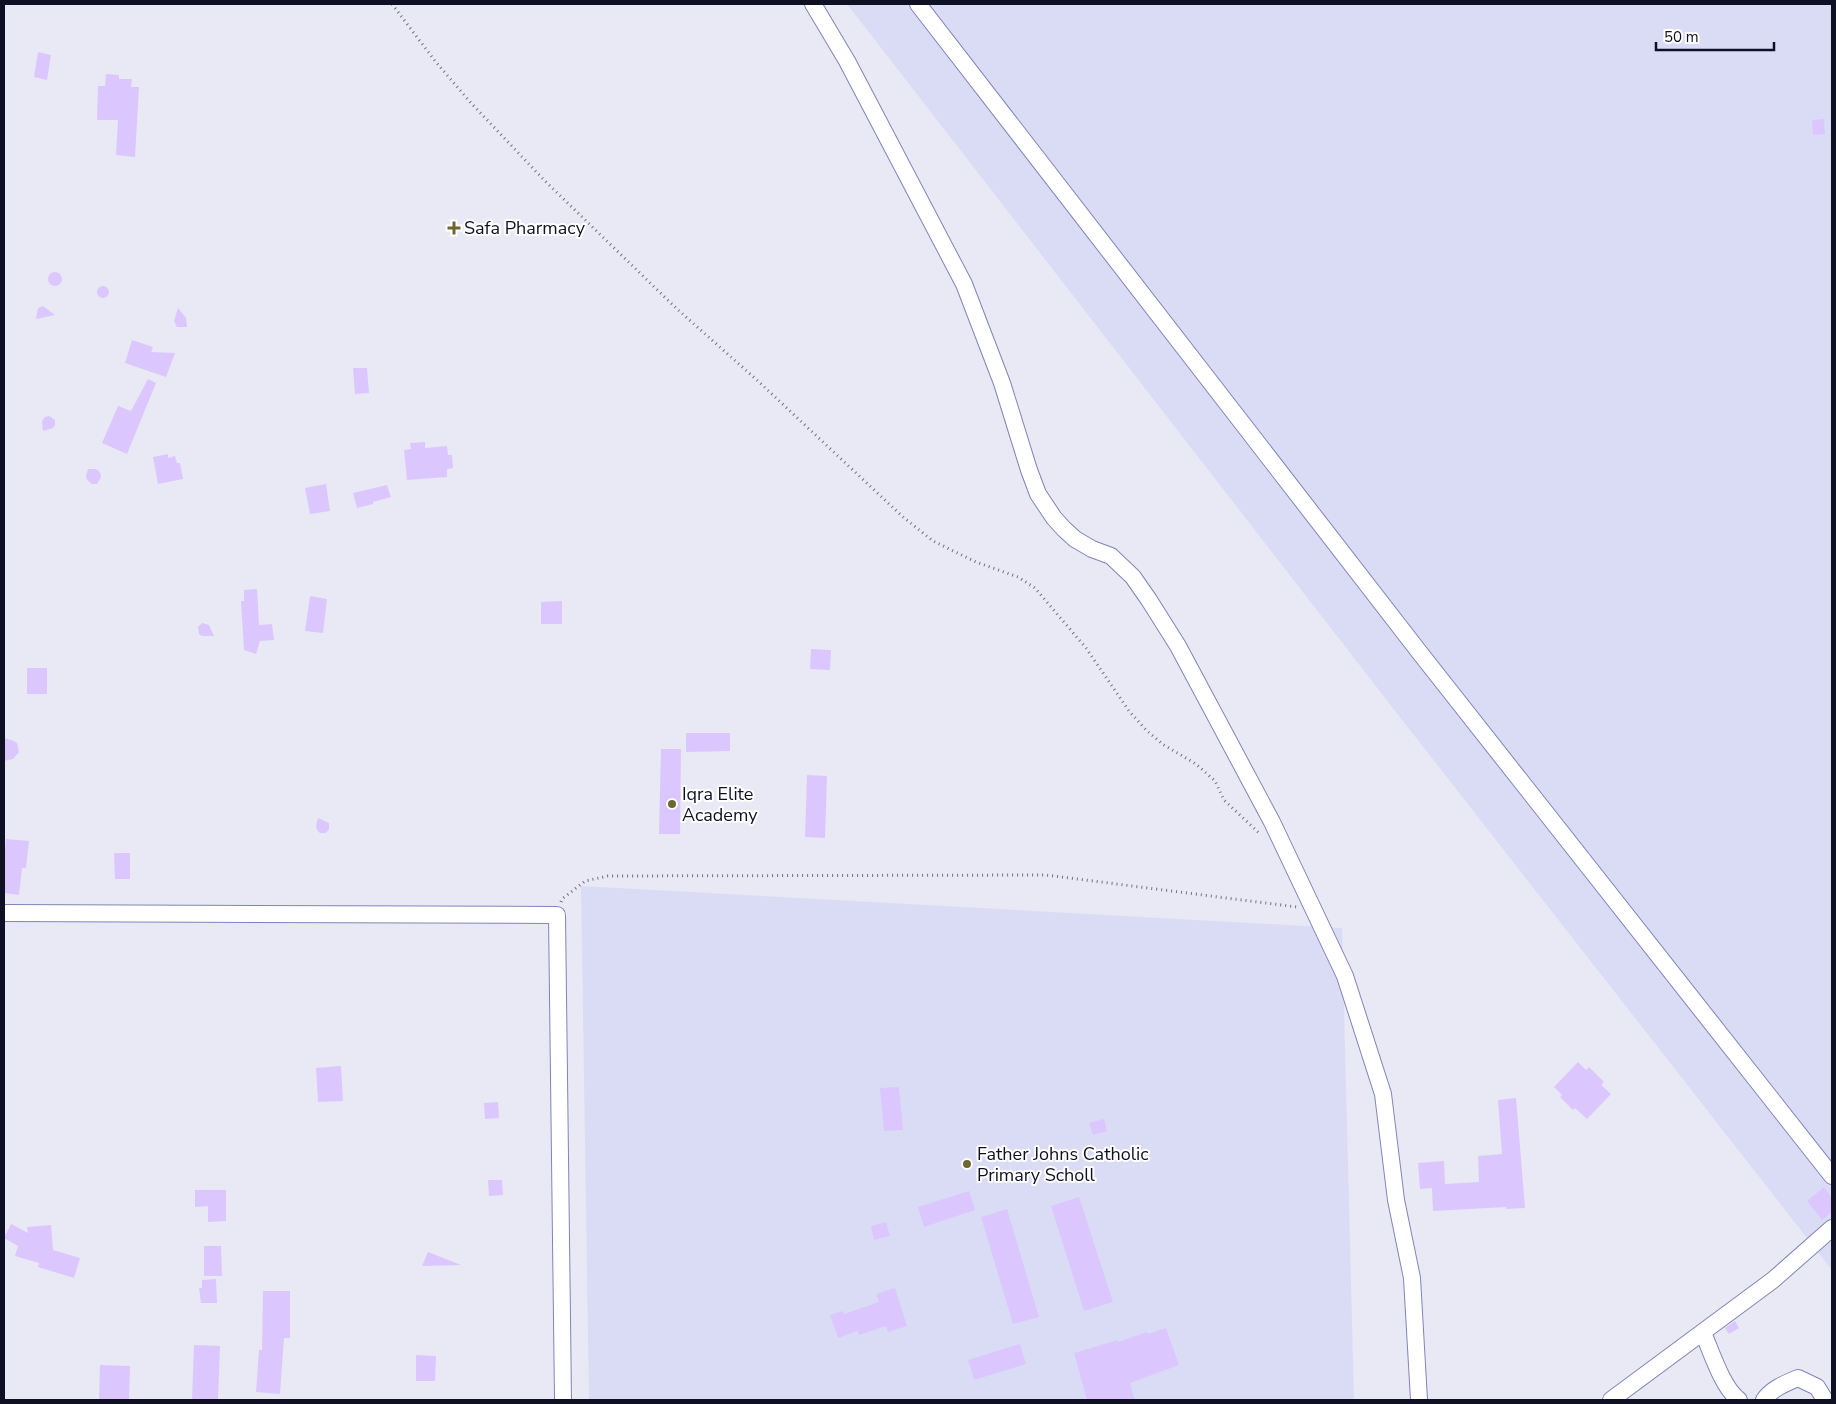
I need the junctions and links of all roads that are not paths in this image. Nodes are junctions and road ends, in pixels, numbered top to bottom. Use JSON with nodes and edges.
{"nodes":[{"id":1,"x":814,"y":4,"type":"edge"},
{"id":2,"x":918,"y":4,"type":"edge"},
{"id":3,"x":4,"y":913,"type":"edge"},
{"id":4,"x":1832,"y":1176,"type":"edge"},
{"id":5,"x":1832,"y":1228,"type":"edge"},
{"id":6,"x":1703,"y":1333,"type":"junction"},
{"id":7,"x":563,"y":1400,"type":"edge"},
{"id":8,"x":1419,"y":1400,"type":"edge"},
{"id":9,"x":1611,"y":1400,"type":"edge"},
{"id":10,"x":1739,"y":1400,"type":"edge"},
{"id":11,"x":1764,"y":1400,"type":"edge"},
{"id":12,"x":1825,"y":1400,"type":"edge"}],
"edges":[{"from":1,"to":8,"type":"street"},
{"from":2,"to":4,"type":"street"},
{"from":3,"to":7,"type":"street"},
{"from":5,"to":6,"type":"street"},
{"from":6,"to":9,"type":"street"},
{"from":6,"to":10,"type":"street"},
{"from":11,"to":12,"type":"street"}]}
